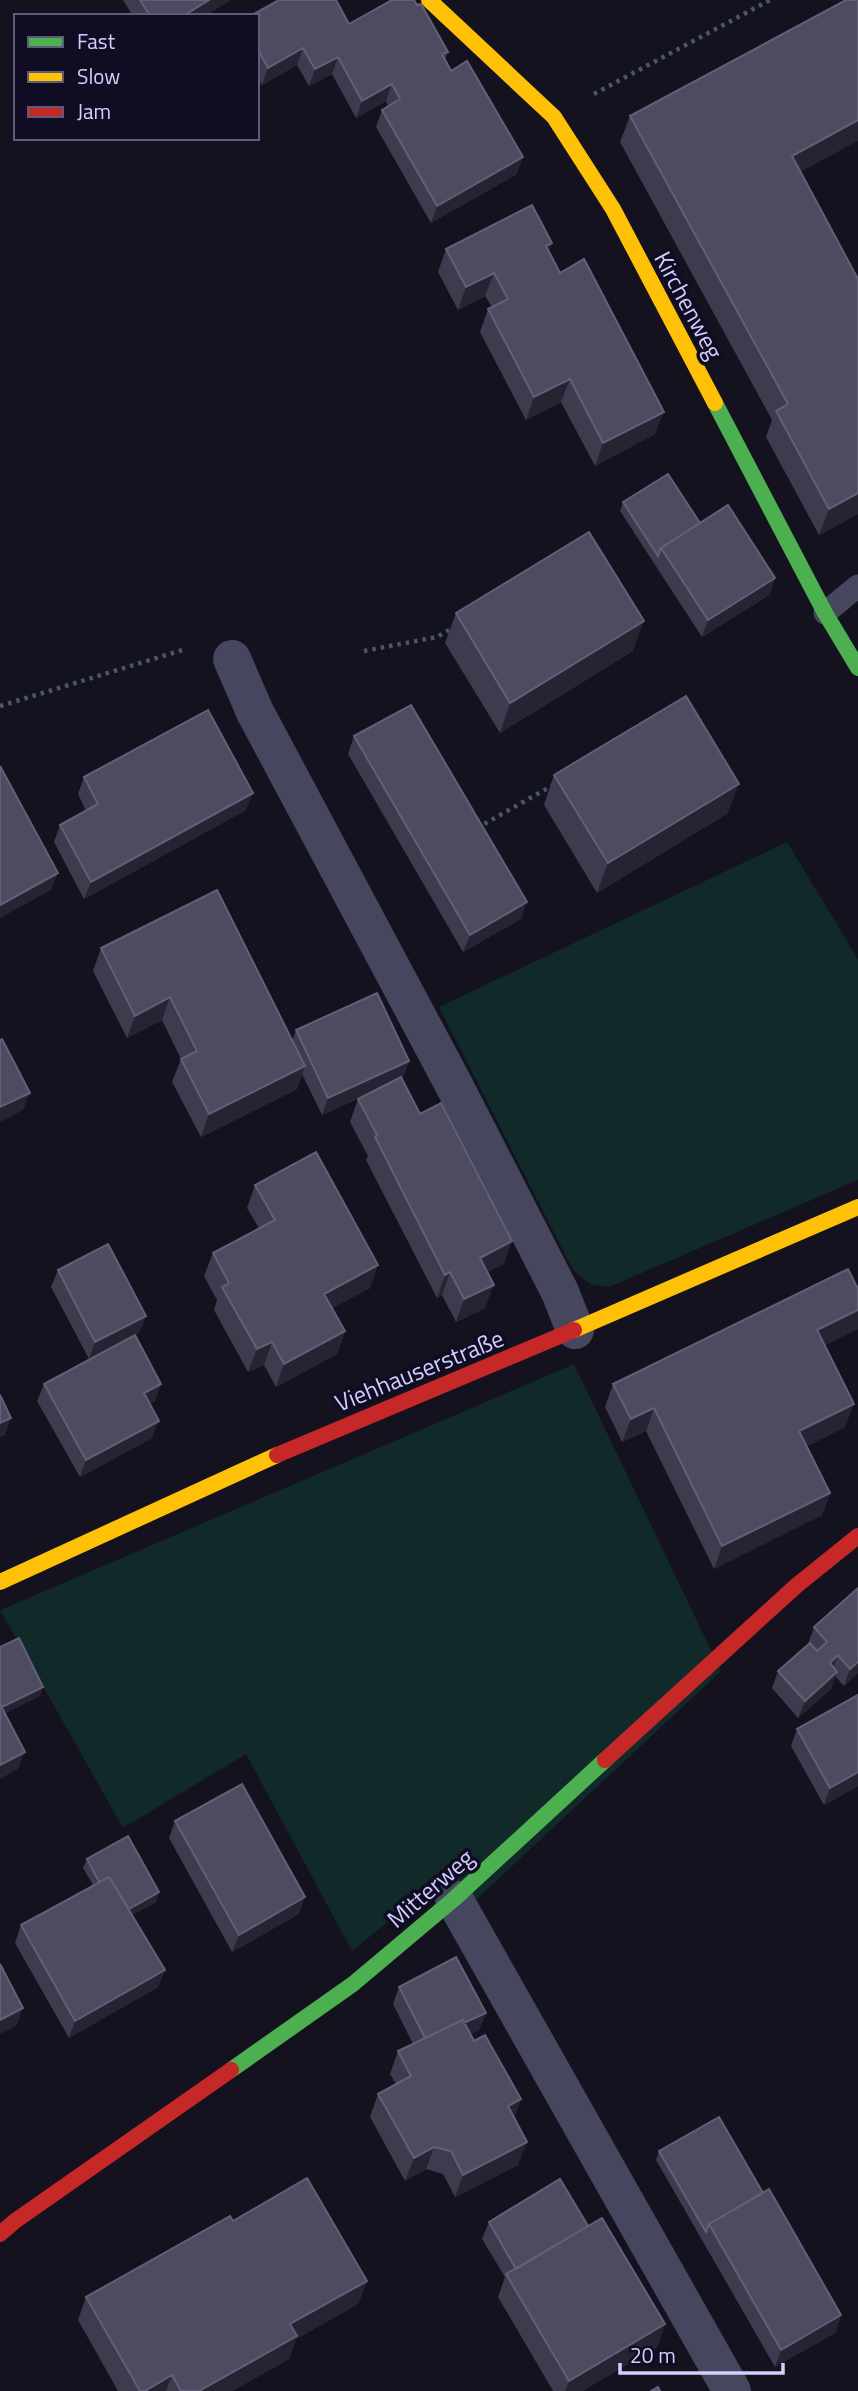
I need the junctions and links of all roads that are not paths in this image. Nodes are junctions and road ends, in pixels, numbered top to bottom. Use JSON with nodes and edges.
{"nodes":[{"id":1,"x":429,"y":0,"type":"edge"},
{"id":2,"x":858,"y":586,"type":"edge"},
{"id":3,"x":825,"y":613,"type":"junction"},
{"id":4,"x":232,"y":659,"type":"road end"},
{"id":5,"x":858,"y":668,"type":"edge"},
{"id":6,"x":858,"y":1207,"type":"edge"},
{"id":7,"x":575,"y":1330,"type":"junction"},
{"id":8,"x":858,"y":1536,"type":"edge"},
{"id":9,"x":0,"y":1582,"type":"edge"},
{"id":10,"x":454,"y":1899,"type":"junction"},
{"id":11,"x":0,"y":2234,"type":"edge"},
{"id":12,"x":732,"y":2391,"type":"edge"}],
"edges":[{"from":1,"to":3,"type":"street","name":"Kirchenweg"},
{"from":2,"to":3,"type":"lane"},
{"from":3,"to":5,"type":"street","name":"Kirchenweg"},
{"from":4,"to":7,"type":"street"},
{"from":6,"to":7,"type":"street","name":"Viehhauserstraße"},
{"from":7,"to":9,"type":"street","name":"Viehhauserstraße"},
{"from":8,"to":10,"type":"street","name":"Mitterweg"},
{"from":10,"to":11,"type":"street","name":"Mitterweg"},
{"from":10,"to":12,"type":"street"}]}
